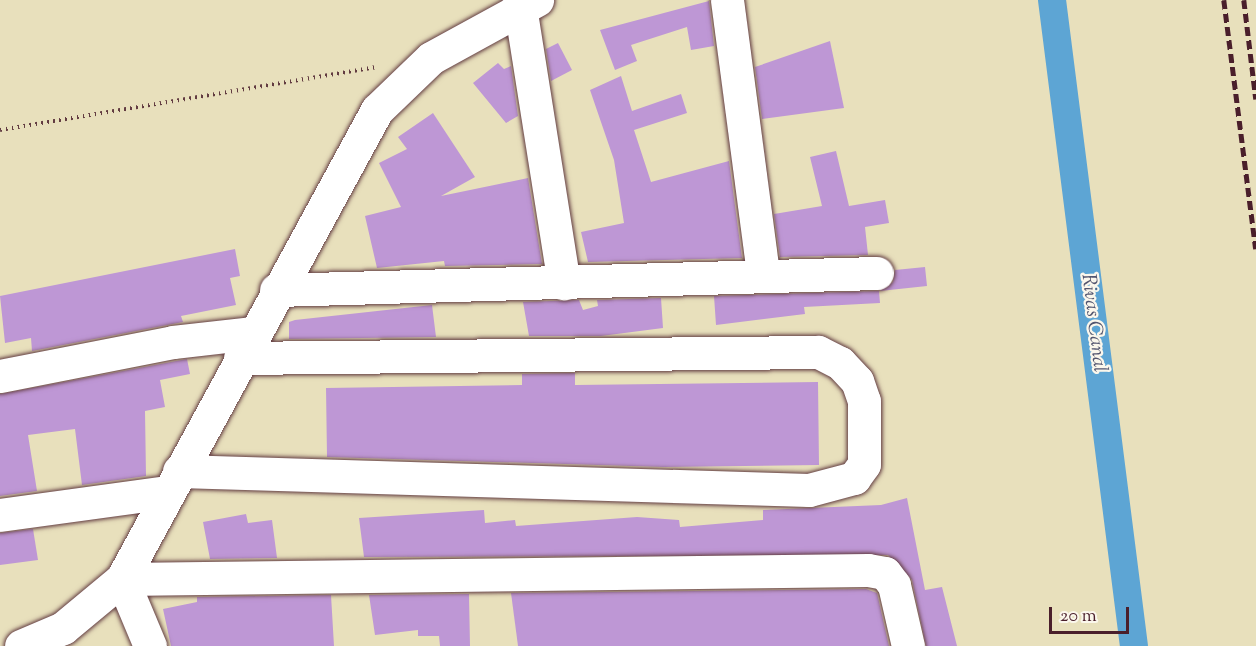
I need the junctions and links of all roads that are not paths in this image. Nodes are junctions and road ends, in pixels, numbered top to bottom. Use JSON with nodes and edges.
{"nodes":[{"id":1,"x":727,"y":0,"type":"edge"},
{"id":2,"x":525,"y":2,"type":"edge"},
{"id":3,"x":877,"y":273,"type":"dead end"},
{"id":4,"x":763,"y":274,"type":"junction"},
{"id":5,"x":564,"y":283,"type":"junction"},
{"id":6,"x":276,"y":290,"type":"junction"},
{"id":7,"x":247,"y":345,"type":"junction"},
{"id":8,"x":0,"y":376,"type":"edge"},
{"id":9,"x":174,"y":482,"type":"junction"},
{"id":10,"x":0,"y":515,"type":"edge"},
{"id":11,"x":122,"y":579,"type":"junction"},
{"id":12,"x":21,"y":646,"type":"edge"},
{"id":13,"x":150,"y":646,"type":"edge"},
{"id":14,"x":908,"y":646,"type":"edge"}],
"edges":[{"from":1,"to":4,"type":"street"},
{"from":2,"to":5,"type":"street"},
{"from":2,"to":6,"type":"street"},
{"from":3,"to":4,"type":"street"},
{"from":4,"to":5,"type":"street"},
{"from":5,"to":6,"type":"street"},
{"from":6,"to":7,"type":"street"},
{"from":7,"to":8,"type":"street"},
{"from":7,"to":9,"type":"street"},
{"from":7,"to":9,"type":"street"},
{"from":9,"to":10,"type":"street"},
{"from":9,"to":11,"type":"street"},
{"from":11,"to":12,"type":"street"},
{"from":11,"to":13,"type":"street"},
{"from":11,"to":14,"type":"street"}]}
